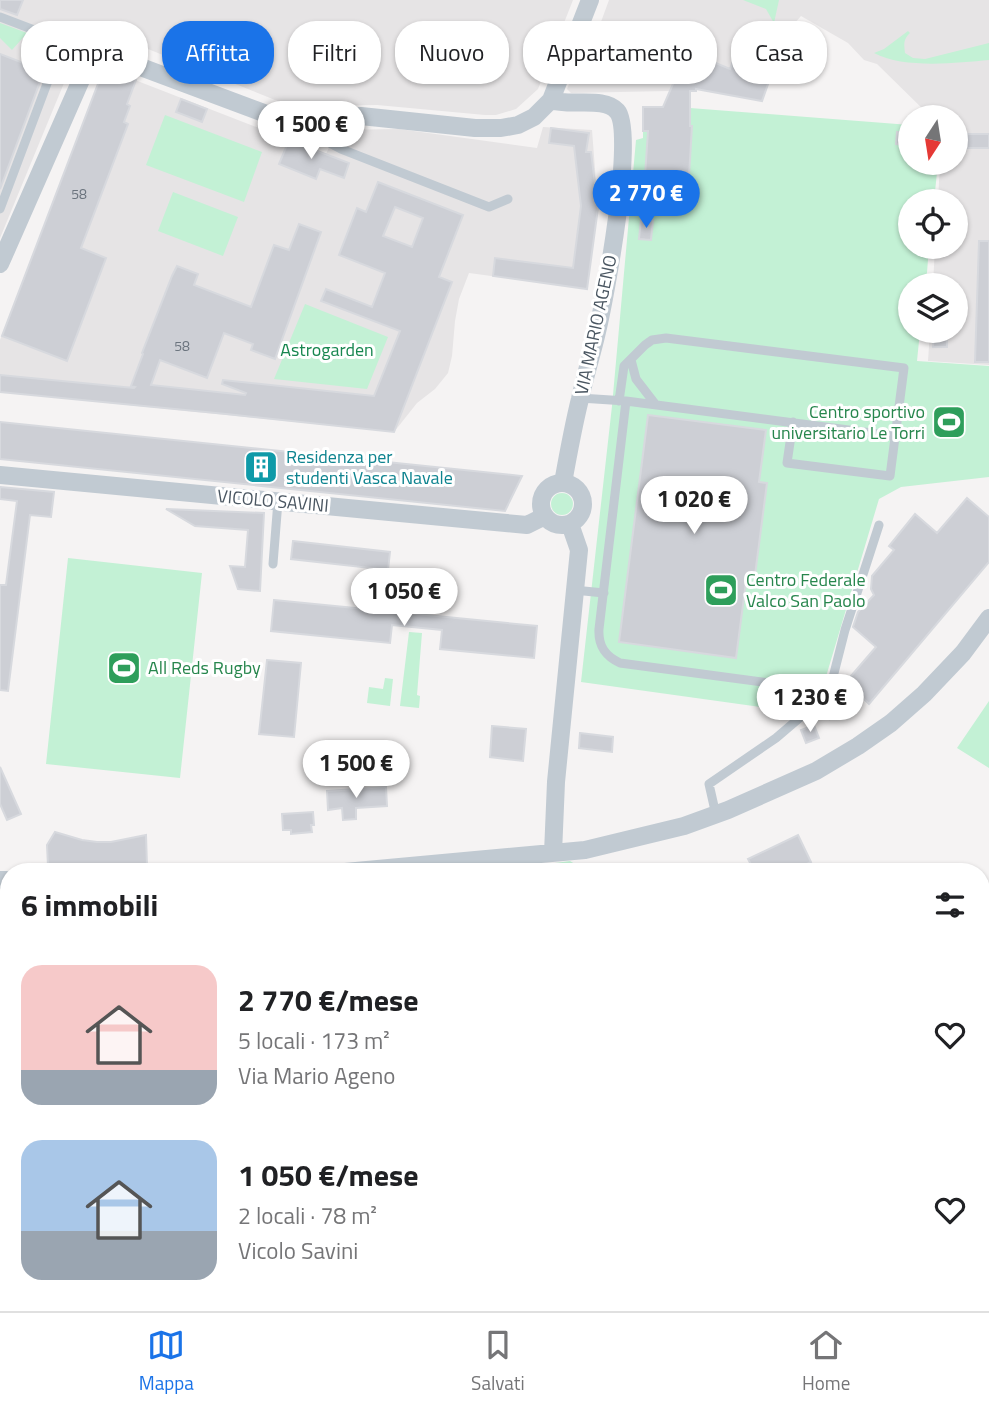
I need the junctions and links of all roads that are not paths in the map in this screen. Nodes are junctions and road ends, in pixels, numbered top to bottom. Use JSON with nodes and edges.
{"nodes":[{"id":1,"x":590,"y":0,"type":"edge"},
{"id":2,"x":0,"y":17,"type":"edge"},
{"id":3,"x":582,"y":21,"type":"edge"},
{"id":4,"x":558,"y":84,"type":"edge"},
{"id":5,"x":551,"y":100,"type":"junction"},
{"id":6,"x":297,"y":120,"type":"junction"},
{"id":7,"x":5,"y":182,"type":"edge"},
{"id":8,"x":508,"y":199,"type":"dead end"},
{"id":9,"x":0,"y":209,"type":"edge"},
{"id":10,"x":0,"y":263,"type":"edge"},
{"id":11,"x":631,"y":360,"type":"junction"},
{"id":12,"x":580,"y":398,"type":"junction"},
{"id":13,"x":623,"y":401,"type":"junction"},
{"id":14,"x":656,"y":405,"type":"junction"},
{"id":15,"x":793,"y":422,"type":"junction"},
{"id":16,"x":895,"y":436,"type":"junction"},
{"id":17,"x":0,"y":475,"type":"edge"},
{"id":18,"x":563,"y":483,"type":"junction"},
{"id":19,"x":278,"y":501,"type":"junction"},
{"id":20,"x":545,"y":516,"type":"junction"},
{"id":21,"x":570,"y":524,"type":"junction"},
{"id":22,"x":879,"y":525,"type":"dead end"},
{"id":23,"x":273,"y":564,"type":"dead end"},
{"id":24,"x":575,"y":590,"type":"junction"},
{"id":25,"x":604,"y":593,"type":"junction"},
{"id":26,"x":989,"y":618,"type":"edge"},
{"id":27,"x":799,"y":687,"type":"dead end"},
{"id":28,"x":716,"y":815,"type":"junction"},
{"id":29,"x":553,"y":853,"type":"junction"},
{"id":30,"x":444,"y":863,"type":"edge"}],
"edges":[{"from":1,"to":3,"type":"street"},
{"from":2,"to":7,"type":"lane"},
{"from":4,"to":5,"type":"street"},
{"from":5,"to":6,"type":"street"},
{"from":5,"to":12,"type":"street","name":"VIA MARIO AGENO"},
{"from":6,"to":8,"type":"lane"},
{"from":6,"to":10,"type":"street"},
{"from":7,"to":9,"type":"lane"},
{"from":11,"to":13,"type":"lane"},
{"from":11,"to":14,"type":"lane"},
{"from":11,"to":16,"type":"lane"},
{"from":12,"to":13,"type":"lane"},
{"from":12,"to":18,"type":"street","name":"VIA MARIO AGENO"},
{"from":13,"to":14,"type":"lane"},
{"from":13,"to":25,"type":"lane"},
{"from":14,"to":15,"type":"lane"},
{"from":15,"to":16,"type":"lane"},
{"from":15,"to":16,"type":"lane"},
{"from":17,"to":19,"type":"street","name":"VICOLO SAVINI"},
{"from":18,"to":20,"type":"street"},
{"from":18,"to":21,"type":"street"},
{"from":19,"to":20,"type":"street","name":"VICOLO SAVINI"},
{"from":19,"to":23,"type":"lane"},
{"from":20,"to":21,"type":"street"},
{"from":21,"to":24,"type":"street"},
{"from":22,"to":28,"type":"lane"},
{"from":24,"to":25,"type":"lane"},
{"from":24,"to":29,"type":"street"},
{"from":25,"to":27,"type":"lane"},
{"from":26,"to":28,"type":"street"},
{"from":28,"to":29,"type":"street"},
{"from":29,"to":30,"type":"street"}]}
